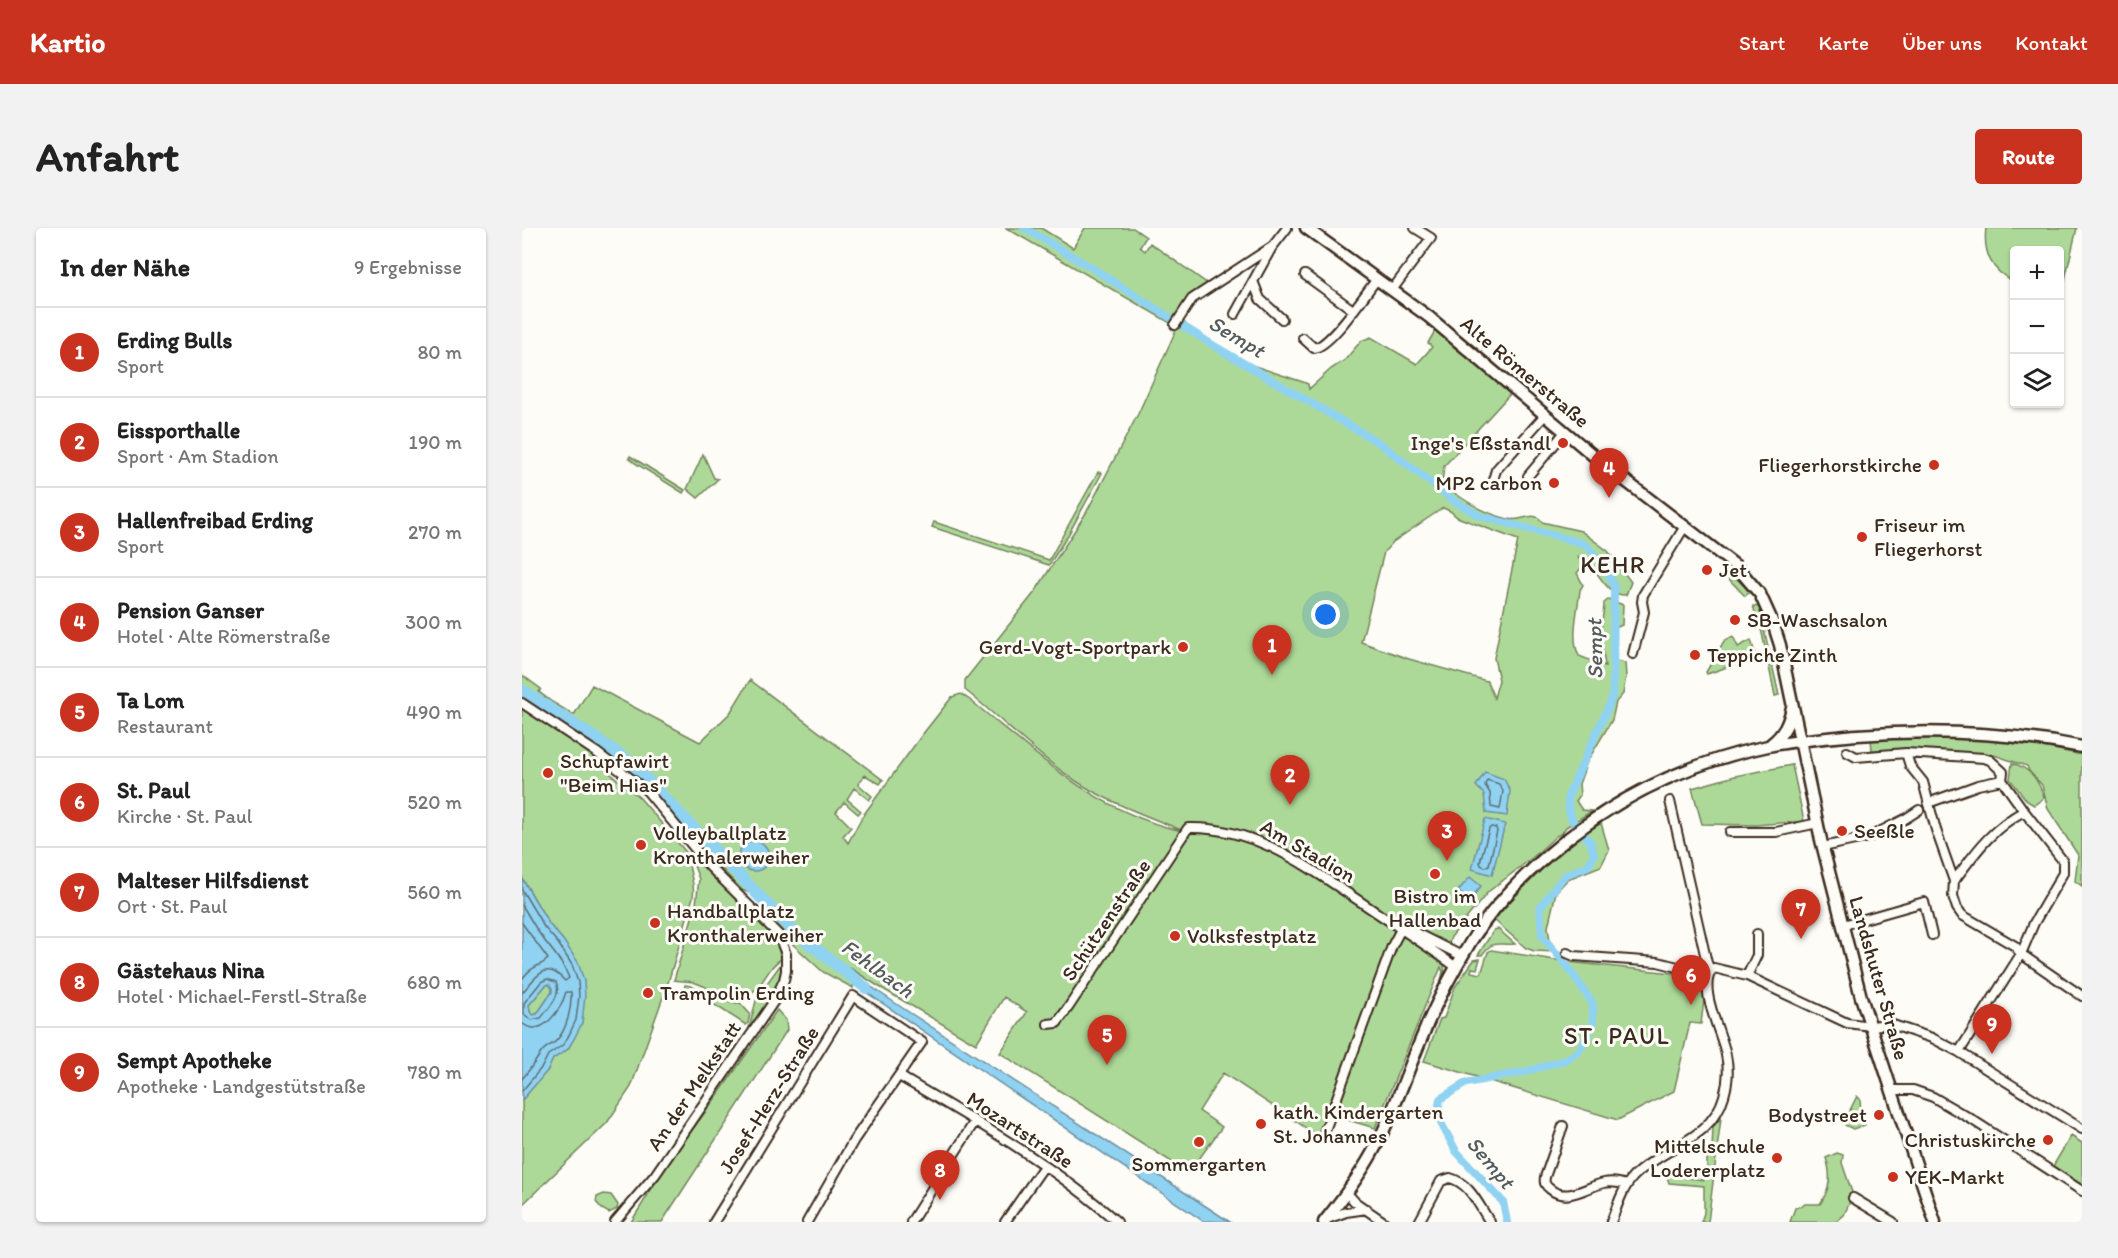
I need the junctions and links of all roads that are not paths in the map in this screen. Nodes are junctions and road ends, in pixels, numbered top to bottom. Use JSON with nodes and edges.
{"nodes":[{"id":1,"x":1287,"y":228,"type":"edge"},
{"id":2,"x":1307,"y":228,"type":"edge"},
{"id":3,"x":1415,"y":228,"type":"edge"},
{"id":4,"x":1273,"y":246,"type":"junction"},
{"id":5,"x":1305,"y":275,"type":"dead end"},
{"id":6,"x":1377,"y":279,"type":"junction"},
{"id":7,"x":1253,"y":281,"type":"junction"},
{"id":8,"x":1392,"y":290,"type":"junction"},
{"id":9,"x":1353,"y":310,"type":"junction"},
{"id":10,"x":1236,"y":314,"type":"dead end"},
{"id":11,"x":1282,"y":319,"type":"dead end"},
{"id":12,"x":1175,"y":324,"type":"dead end"},
{"id":13,"x":1303,"y":338,"type":"dead end"},
{"id":14,"x":1545,"y":415,"type":"junction"},
{"id":15,"x":1565,"y":432,"type":"junction"},
{"id":16,"x":1528,"y":476,"type":"dead end"},
{"id":17,"x":1493,"y":480,"type":"dead end"},
{"id":18,"x":1685,"y":526,"type":"junction"},
{"id":19,"x":1633,"y":654,"type":"dead end"},
{"id":20,"x":522,"y":703,"type":"edge"},
{"id":21,"x":1792,"y":704,"type":"junction"},
{"id":22,"x":1801,"y":742,"type":"junction"},
{"id":23,"x":1769,"y":746,"type":"junction"},
{"id":24,"x":2082,"y":747,"type":"edge"},
{"id":25,"x":1847,"y":753,"type":"dead end"},
{"id":26,"x":1906,"y":753,"type":"junction"},
{"id":27,"x":2001,"y":780,"type":"junction"},
{"id":28,"x":1670,"y":801,"type":"dead end"},
{"id":29,"x":1928,"y":805,"type":"junction"},
{"id":30,"x":1919,"y":810,"type":"dead end"},
{"id":31,"x":2024,"y":811,"type":"junction"},
{"id":32,"x":1818,"y":823,"type":"junction"},
{"id":33,"x":1188,"y":828,"type":"joint"},
{"id":34,"x":1730,"y":832,"type":"dead end"},
{"id":35,"x":1823,"y":847,"type":"junction"},
{"id":36,"x":1954,"y":881,"type":"junction"},
{"id":37,"x":1843,"y":925,"type":"junction"},
{"id":38,"x":1401,"y":928,"type":"junction"},
{"id":39,"x":1757,"y":934,"type":"dead end"},
{"id":40,"x":1932,"y":935,"type":"dead end"},
{"id":41,"x":1472,"y":940,"type":"junction"},
{"id":42,"x":1448,"y":949,"type":"junction"},
{"id":43,"x":1567,"y":953,"type":"dead end"},
{"id":44,"x":2021,"y":954,"type":"junction"},
{"id":45,"x":1462,"y":956,"type":"junction"},
{"id":46,"x":1456,"y":967,"type":"junction"},
{"id":47,"x":1710,"y":973,"type":"junction"},
{"id":48,"x":1747,"y":976,"type":"junction"},
{"id":49,"x":2082,"y":996,"type":"edge"},
{"id":50,"x":1048,"y":1023,"type":"dead end"},
{"id":51,"x":1871,"y":1026,"type":"junction"},
{"id":52,"x":1959,"y":1052,"type":"junction"},
{"id":53,"x":899,"y":1076,"type":"junction"},
{"id":54,"x":1892,"y":1090,"type":"junction"},
{"id":55,"x":975,"y":1121,"type":"junction"},
{"id":56,"x":1563,"y":1126,"type":"dead end"},
{"id":57,"x":2082,"y":1129,"type":"edge"},
{"id":58,"x":1323,"y":1136,"type":"dead end"},
{"id":59,"x":1044,"y":1166,"type":"junction"},
{"id":60,"x":1627,"y":1185,"type":"junction"},
{"id":61,"x":2082,"y":1191,"type":"edge"},
{"id":62,"x":1347,"y":1193,"type":"junction"},
{"id":63,"x":1853,"y":1198,"type":"dead end"},
{"id":64,"x":1367,"y":1209,"type":"junction"},
{"id":65,"x":1325,"y":1221,"type":"edge"},
{"id":66,"x":615,"y":1222,"type":"edge"},
{"id":67,"x":714,"y":1222,"type":"edge"},
{"id":68,"x":807,"y":1222,"type":"edge"},
{"id":69,"x":911,"y":1222,"type":"edge"},
{"id":70,"x":1005,"y":1222,"type":"edge"},
{"id":71,"x":1117,"y":1222,"type":"edge"},
{"id":72,"x":1384,"y":1222,"type":"edge"},
{"id":73,"x":1419,"y":1222,"type":"edge"},
{"id":74,"x":1490,"y":1222,"type":"edge"},
{"id":75,"x":1611,"y":1222,"type":"edge"},
{"id":76,"x":1893,"y":1222,"type":"edge"},
{"id":77,"x":1935,"y":1222,"type":"edge"}],
"edges":[{"from":1,"to":4,"type":"street"},
{"from":2,"to":6,"type":"main road","name":"Alte Römerstraße"},
{"from":3,"to":8,"type":"street"},
{"from":4,"to":7,"type":"street"},
{"from":4,"to":12,"type":"street"},
{"from":5,"to":9,"type":"street"},
{"from":6,"to":8,"type":"main road","name":"Alte Römerstraße"},
{"from":6,"to":9,"type":"street"},
{"from":7,"to":10,"type":"street"},
{"from":7,"to":11,"type":"street"},
{"from":8,"to":14,"type":"main road","name":"Alte Römerstraße"},
{"from":9,"to":13,"type":"street"},
{"from":14,"to":15,"type":"main road","name":"Alte Römerstraße"},
{"from":14,"to":17,"type":"street"},
{"from":15,"to":16,"type":"street"},
{"from":15,"to":18,"type":"main road","name":"Alte Römerstraße"},
{"from":18,"to":19,"type":"street"},
{"from":18,"to":21,"type":"main road","name":"Alte Römerstraße"},
{"from":20,"to":66,"type":"street","name":"An der Melkstatt"},
{"from":21,"to":22,"type":"main road","name":"Alte Römerstraße"},
{"from":21,"to":23,"type":"main road"},
{"from":22,"to":23,"type":"main road"},
{"from":22,"to":24,"type":"main road"},
{"from":22,"to":32,"type":"main road","name":"Landshuter Straße"},
{"from":23,"to":41,"type":"main road"},
{"from":25,"to":26,"type":"street"},
{"from":26,"to":27,"type":"street"},
{"from":26,"to":29,"type":"street"},
{"from":27,"to":29,"type":"street"},
{"from":27,"to":31,"type":"street"},
{"from":28,"to":47,"type":"street"},
{"from":29,"to":36,"type":"street"},
{"from":30,"to":35,"type":"street"},
{"from":31,"to":36,"type":"street"},
{"from":31,"to":44,"type":"street"},
{"from":32,"to":34,"type":"street"},
{"from":32,"to":35,"type":"main road","name":"Landshuter Straße"},
{"from":33,"to":38,"type":"street","name":"Am Stadion"},
{"from":33,"to":50,"type":"street","name":"Schützenstraße"},
{"from":35,"to":37,"type":"main road","name":"Landshuter Straße"},
{"from":36,"to":44,"type":"street"},
{"from":37,"to":40,"type":"street"},
{"from":37,"to":51,"type":"main road","name":"Landshuter Straße"},
{"from":38,"to":42,"type":"street","name":"Am Stadion"},
{"from":38,"to":46,"type":"street","name":"Am Stadion"},
{"from":38,"to":58,"type":"street"},
{"from":39,"to":48,"type":"street"},
{"from":41,"to":42,"type":"street"},
{"from":41,"to":45,"type":"main road"},
{"from":42,"to":45,"type":"street","name":"Am Stadion"},
{"from":43,"to":47,"type":"street"},
{"from":44,"to":49,"type":"street"},
{"from":44,"to":52,"type":"street"},
{"from":45,"to":46,"type":"main road"},
{"from":46,"to":62,"type":"main road"},
{"from":47,"to":48,"type":"street"},
{"from":47,"to":60,"type":"street"},
{"from":48,"to":51,"type":"street"},
{"from":51,"to":52,"type":"street"},
{"from":51,"to":54,"type":"main road","name":"Landshuter Straße"},
{"from":52,"to":57,"type":"street"},
{"from":53,"to":55,"type":"street","name":"Mozartstraße"},
{"from":53,"to":67,"type":"street","name":"Josef-Herz-Straße"},
{"from":53,"to":68,"type":"street"},
{"from":54,"to":61,"type":"street"},
{"from":54,"to":77,"type":"main road","name":"Landshuter Straße"},
{"from":55,"to":59,"type":"street","name":"Mozartstraße"},
{"from":55,"to":69,"type":"street"},
{"from":56,"to":60,"type":"street"},
{"from":59,"to":70,"type":"street"},
{"from":59,"to":71,"type":"street","name":"Mozartstraße"},
{"from":60,"to":75,"type":"street"},
{"from":62,"to":64,"type":"street"},
{"from":62,"to":65,"type":"main road"},
{"from":63,"to":76,"type":"street"},
{"from":64,"to":65,"type":"street"},
{"from":64,"to":72,"type":"street"},
{"from":73,"to":74,"type":"street"}]}
